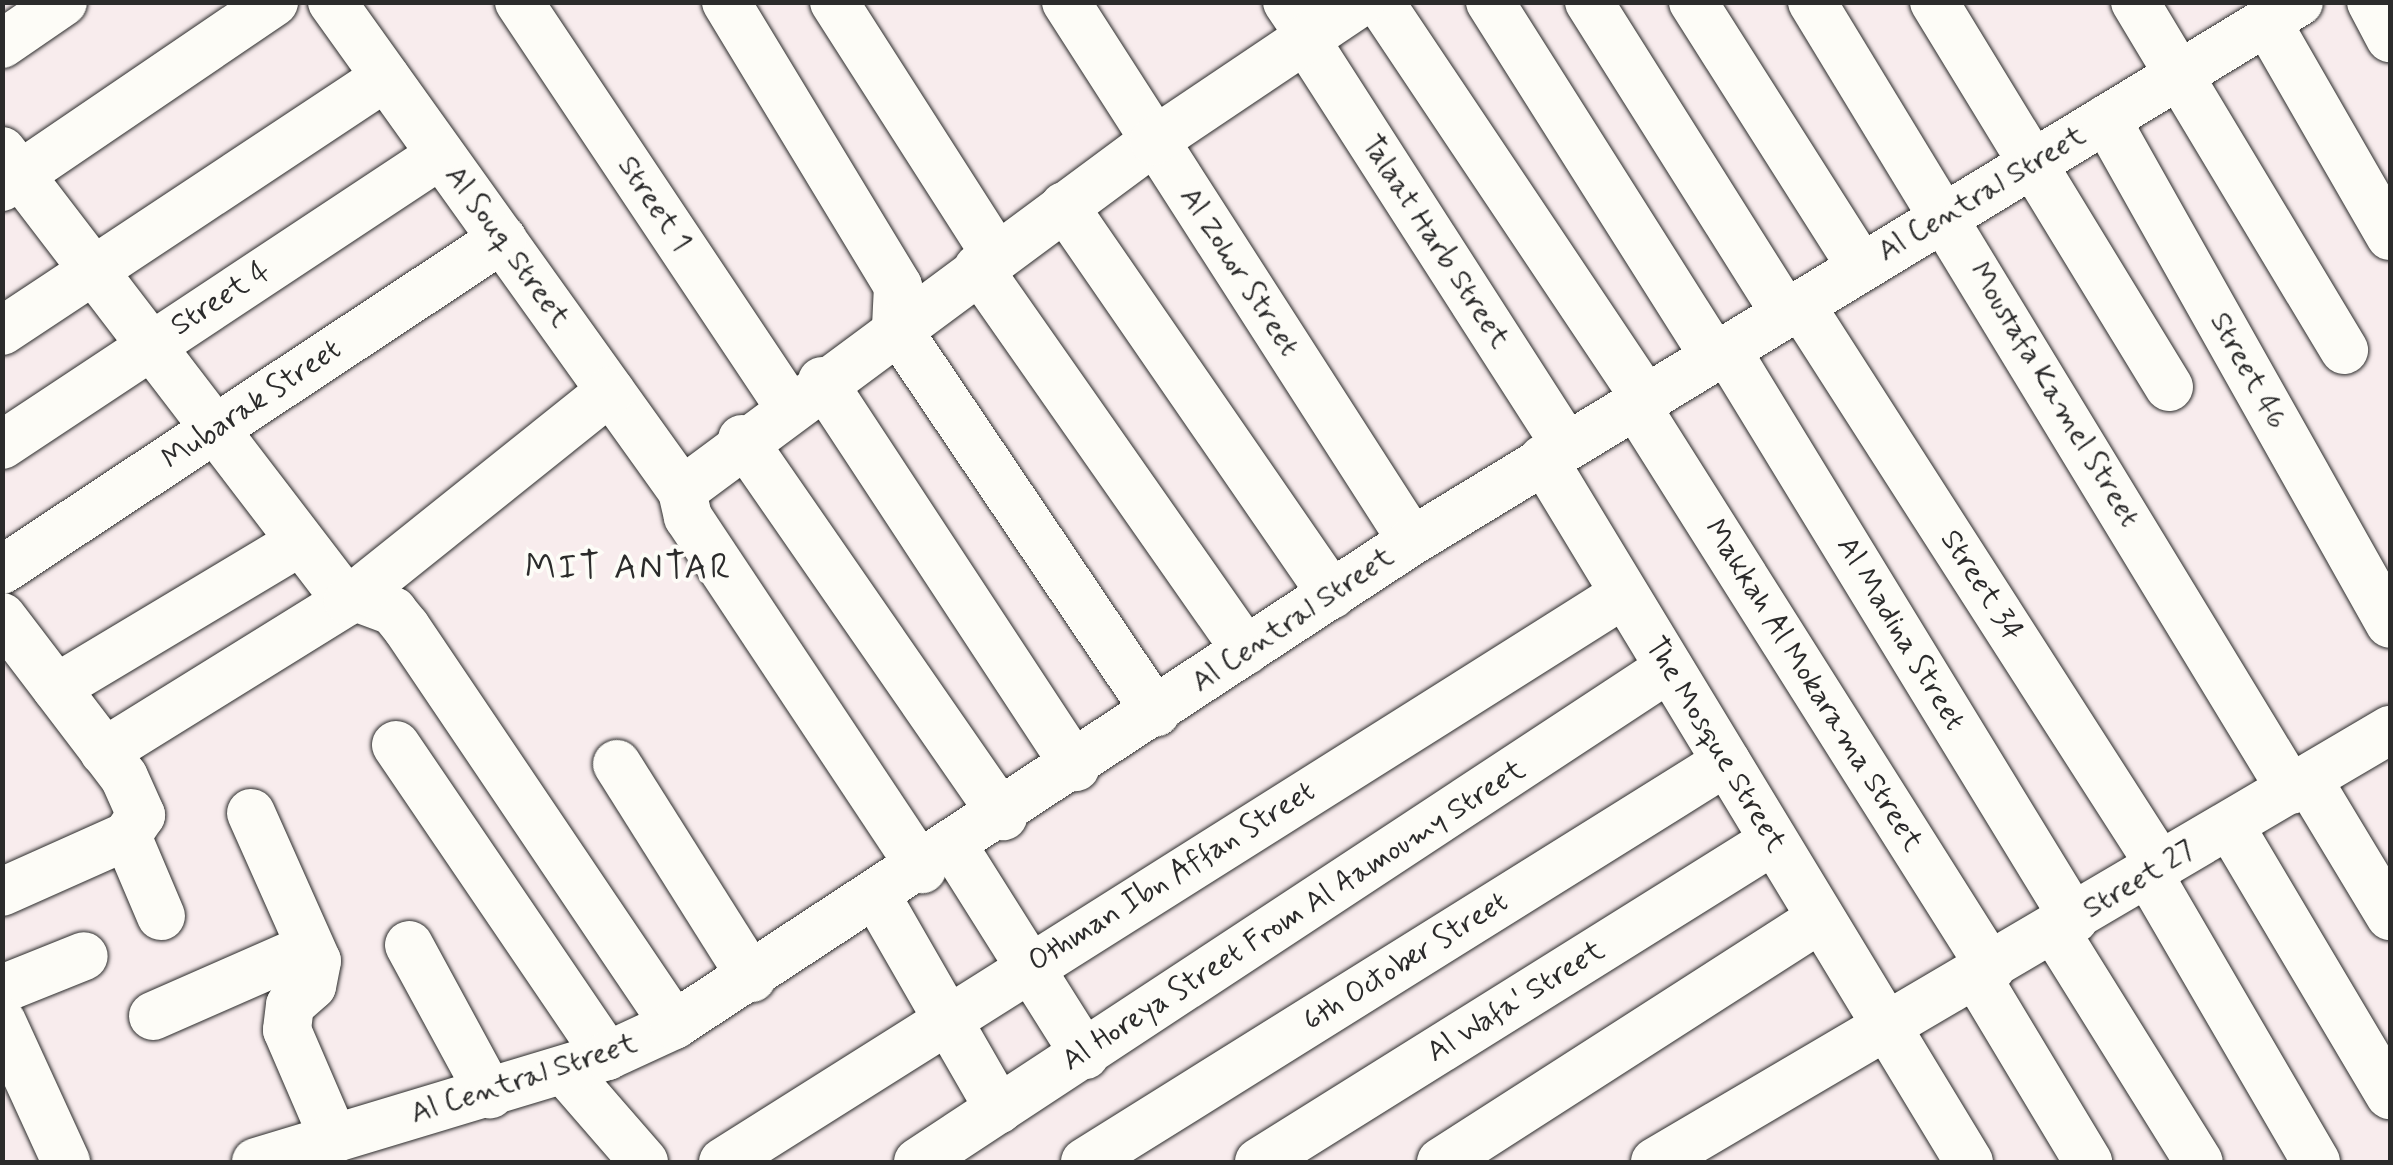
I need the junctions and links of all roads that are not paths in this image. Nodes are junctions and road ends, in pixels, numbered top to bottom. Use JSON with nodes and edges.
{"nodes":[{"id":1,"x":63,"y":2,"type":"edge"},
{"id":2,"x":274,"y":2,"type":"edge"},
{"id":3,"x":332,"y":2,"type":"edge"},
{"id":4,"x":519,"y":2,"type":"edge"},
{"id":5,"x":726,"y":2,"type":"edge"},
{"id":6,"x":834,"y":2,"type":"edge"},
{"id":7,"x":1066,"y":2,"type":"edge"},
{"id":8,"x":1360,"y":2,"type":"edge"},
{"id":9,"x":1380,"y":2,"type":"edge"},
{"id":10,"x":1490,"y":2,"type":"edge"},
{"id":11,"x":1589,"y":2,"type":"edge"},
{"id":12,"x":1693,"y":2,"type":"edge"},
{"id":13,"x":1812,"y":2,"type":"edge"},
{"id":14,"x":1934,"y":2,"type":"edge"},
{"id":15,"x":2135,"y":2,"type":"edge"},
{"id":16,"x":2371,"y":2,"type":"edge"},
{"id":17,"x":2283,"y":12,"type":"edge"},
{"id":18,"x":1301,"y":26,"type":"edge"},
{"id":19,"x":2390,"y":38,"type":"edge"},
{"id":20,"x":2,"y":44,"type":"edge"},
{"id":21,"x":2180,"y":74,"type":"junction"},
{"id":22,"x":386,"y":77,"type":"junction"},
{"id":23,"x":2106,"y":119,"type":"junction"},
{"id":24,"x":1154,"y":141,"type":"junction"},
{"id":25,"x":440,"y":155,"type":"junction"},
{"id":26,"x":2032,"y":164,"type":"junction"},
{"id":27,"x":9,"y":171,"type":"edge"},
{"id":28,"x":1064,"y":206,"type":"junction"},
{"id":29,"x":1946,"y":216,"type":"junction"},
{"id":30,"x":2390,"y":236,"type":"edge"},
{"id":31,"x":502,"y":240,"type":"junction"},
{"id":32,"x":987,"y":262,"type":"junction"},
{"id":33,"x":1861,"y":267,"type":"junction"},
{"id":34,"x":94,"y":271,"type":"junction"},
{"id":35,"x":1793,"y":309,"type":"junction"},
{"id":36,"x":896,"y":327,"type":"junction"},
{"id":37,"x":2,"y":332,"type":"edge"},
{"id":38,"x":152,"y":344,"type":"junction"},
{"id":39,"x":2344,"y":350,"type":"dead end"},
{"id":40,"x":1720,"y":352,"type":"junction"},
{"id":41,"x":2169,"y":387,"type":"dead end"},
{"id":42,"x":610,"y":391,"type":"junction"},
{"id":43,"x":805,"y":393,"type":"junction"},
{"id":44,"x":1640,"y":401,"type":"junction"},
{"id":45,"x":216,"y":429,"type":"junction"},
{"id":46,"x":742,"y":439,"type":"junction"},
{"id":47,"x":2,"y":444,"type":"edge"},
{"id":48,"x":1554,"y":452,"type":"junction"},
{"id":49,"x":682,"y":491,"type":"junction"},
{"id":50,"x":1412,"y":540,"type":"junction"},
{"id":51,"x":300,"y":542,"type":"junction"},
{"id":52,"x":2,"y":570,"type":"edge"},
{"id":53,"x":1332,"y":594,"type":"junction"},
{"id":54,"x":1624,"y":594,"type":"junction"},
{"id":55,"x":348,"y":601,"type":"junction"},
{"id":56,"x":2,"y":617,"type":"edge"},
{"id":57,"x":2390,"y":624,"type":"edge"},
{"id":58,"x":1246,"y":651,"type":"junction"},
{"id":59,"x":1669,"y":668,"type":"junction"},
{"id":60,"x":31,"y":676,"type":"edge"},
{"id":61,"x":1156,"y":713,"type":"junction"},
{"id":62,"x":2390,"y":730,"type":"edge"},
{"id":63,"x":396,"y":746,"type":"dead end"},
{"id":64,"x":104,"y":752,"type":"junction"},
{"id":65,"x":1726,"y":762,"type":"junction"},
{"id":66,"x":617,"y":764,"type":"dead end"},
{"id":67,"x":1076,"y":767,"type":"junction"},
{"id":68,"x":2300,"y":785,"type":"junction"},
{"id":69,"x":250,"y":813,"type":"dead end"},
{"id":70,"x":1003,"y":816,"type":"junction"},
{"id":71,"x":2230,"y":826,"type":"junction"},
{"id":72,"x":126,"y":836,"type":"junction"},
{"id":73,"x":1773,"y":841,"type":"junction"},
{"id":74,"x":938,"y":858,"type":"junction"},
{"id":75,"x":2155,"y":871,"type":"junction"},
{"id":76,"x":2,"y":892,"type":"edge"},
{"id":77,"x":877,"y":898,"type":"junction"},
{"id":78,"x":161,"y":916,"type":"dead end"},
{"id":79,"x":2390,"y":916,"type":"edge"},
{"id":80,"x":1820,"y":919,"type":"junction"},
{"id":81,"x":2064,"y":925,"type":"junction"},
{"id":82,"x":409,"y":944,"type":"dead end"},
{"id":83,"x":310,"y":947,"type":"junction"},
{"id":84,"x":84,"y":956,"type":"dead end"},
{"id":85,"x":1028,"y":966,"type":"junction"},
{"id":86,"x":1984,"y":972,"type":"junction"},
{"id":87,"x":752,"y":978,"type":"junction"},
{"id":88,"x":2,"y":989,"type":"edge"},
{"id":89,"x":153,"y":1016,"type":"dead end"},
{"id":90,"x":946,"y":1018,"type":"junction"},
{"id":91,"x":2,"y":1022,"type":"edge"},
{"id":92,"x":674,"y":1024,"type":"junction"},
{"id":93,"x":1888,"y":1030,"type":"junction"},
{"id":94,"x":1085,"y":1055,"type":"junction"},
{"id":95,"x":585,"y":1063,"type":"junction"},
{"id":96,"x":490,"y":1094,"type":"junction"},
{"id":97,"x":2390,"y":1095,"type":"edge"},
{"id":98,"x":999,"y":1109,"type":"junction"},
{"id":99,"x":334,"y":1139,"type":"junction"},
{"id":100,"x":636,"y":1160,"type":"edge"},
{"id":101,"x":66,"y":1162,"type":"edge"},
{"id":102,"x":262,"y":1162,"type":"edge"},
{"id":103,"x":723,"y":1162,"type":"edge"},
{"id":104,"x":918,"y":1162,"type":"edge"},
{"id":105,"x":1086,"y":1162,"type":"edge"},
{"id":106,"x":1259,"y":1162,"type":"edge"},
{"id":107,"x":1441,"y":1162,"type":"edge"},
{"id":108,"x":1655,"y":1162,"type":"edge"},
{"id":109,"x":1968,"y":1162,"type":"edge"},
{"id":110,"x":2088,"y":1162,"type":"edge"},
{"id":111,"x":2199,"y":1162,"type":"edge"},
{"id":112,"x":2316,"y":1162,"type":"edge"}],
"edges":[{"from":1,"to":20,"type":"street"},
{"from":2,"to":27,"type":"street"},
{"from":3,"to":22,"type":"street","name":"Al Souq Street"},
{"from":4,"to":43,"type":"street","name":"Street 1"},
{"from":5,"to":36,"type":"street"},
{"from":6,"to":32,"type":"street"},
{"from":7,"to":24,"type":"street","name":"Al Zohor Street"},
{"from":8,"to":18,"type":"street"},
{"from":9,"to":44,"type":"street","name":"Makkah Al Mokarama Street"},
{"from":10,"to":40,"type":"street","name":"Al Madina Street"},
{"from":11,"to":35,"type":"street","name":"Street 34"},
{"from":12,"to":33,"type":"street"},
{"from":13,"to":29,"type":"street","name":"Moustafa Kamel Street"},
{"from":14,"to":26,"type":"street"},
{"from":15,"to":21,"type":"street"},
{"from":16,"to":19,"type":"street"},
{"from":17,"to":21,"type":"street","name":"Al Central Street"},
{"from":17,"to":30,"type":"street"},
{"from":18,"to":24,"type":"street"},
{"from":18,"to":48,"type":"street","name":"Talaat Harb Street"},
{"from":21,"to":23,"type":"street","name":"Al Central Street"},
{"from":21,"to":39,"type":"street"},
{"from":22,"to":25,"type":"street","name":"Al Souq Street"},
{"from":22,"to":34,"type":"street"},
{"from":23,"to":26,"type":"street","name":"Al Central Street"},
{"from":23,"to":57,"type":"street","name":"Street 46"},
{"from":24,"to":28,"type":"street"},
{"from":24,"to":50,"type":"street","name":"Al Zohor Street"},
{"from":25,"to":31,"type":"street","name":"Al Souq Street"},
{"from":25,"to":38,"type":"street","name":"Street 4"},
{"from":26,"to":29,"type":"street","name":"Al Central Street"},
{"from":26,"to":41,"type":"street"},
{"from":27,"to":34,"type":"street"},
{"from":28,"to":32,"type":"street"},
{"from":28,"to":53,"type":"street"},
{"from":29,"to":33,"type":"street","name":"Al Central Street"},
{"from":29,"to":68,"type":"street","name":"Moustafa Kamel Street"},
{"from":31,"to":42,"type":"street","name":"Al Souq Street"},
{"from":31,"to":45,"type":"street","name":"Mubarak Street"},
{"from":32,"to":36,"type":"street"},
{"from":32,"to":58,"type":"street"},
{"from":33,"to":35,"type":"street","name":"Al Central Street"},
{"from":34,"to":37,"type":"street"},
{"from":34,"to":38,"type":"street"},
{"from":35,"to":40,"type":"street","name":"Al Central Street"},
{"from":35,"to":75,"type":"street","name":"Street 34"},
{"from":36,"to":43,"type":"street"},
{"from":36,"to":61,"type":"street"},
{"from":38,"to":45,"type":"street"},
{"from":38,"to":47,"type":"street","name":"Street 4"},
{"from":40,"to":44,"type":"street","name":"Al Central Street"},
{"from":40,"to":81,"type":"street","name":"Al Madina Street"},
{"from":42,"to":49,"type":"street","name":"Al Souq Street"},
{"from":42,"to":55,"type":"street"},
{"from":43,"to":46,"type":"street"},
{"from":43,"to":67,"type":"street","name":"Street 1"},
{"from":44,"to":48,"type":"street","name":"Al Central Street"},
{"from":44,"to":86,"type":"street","name":"Makkah Al Mokarama Street"},
{"from":45,"to":51,"type":"street"},
{"from":45,"to":52,"type":"street","name":"Mubarak Street"},
{"from":46,"to":49,"type":"street"},
{"from":46,"to":70,"type":"street"},
{"from":48,"to":50,"type":"street","name":"Al Central Street"},
{"from":48,"to":54,"type":"street","name":"The Mosque Street"},
{"from":49,"to":74,"type":"street","name":"Al Souq Street"},
{"from":50,"to":53,"type":"street","name":"Al Central Street"},
{"from":51,"to":55,"type":"street"},
{"from":51,"to":60,"type":"street"},
{"from":53,"to":58,"type":"street","name":"Al Central Street"},
{"from":54,"to":59,"type":"street","name":"The Mosque Street"},
{"from":54,"to":85,"type":"street","name":"Othman Ibn Affan Street"},
{"from":55,"to":64,"type":"street"},
{"from":55,"to":92,"type":"street"},
{"from":56,"to":60,"type":"street"},
{"from":58,"to":61,"type":"street","name":"Al Central Street"},
{"from":59,"to":65,"type":"street","name":"The Mosque Street"},
{"from":59,"to":94,"type":"street","name":"Al Horeya Street From Al Aamoumy Street"},
{"from":60,"to":64,"type":"street"},
{"from":61,"to":67,"type":"street","name":"Al Central Street"},
{"from":62,"to":68,"type":"street","name":"Street 27"},
{"from":63,"to":95,"type":"street"},
{"from":64,"to":72,"type":"street"},
{"from":65,"to":73,"type":"street","name":"The Mosque Street"},
{"from":65,"to":105,"type":"street","name":"6th October Street"},
{"from":66,"to":87,"type":"street"},
{"from":67,"to":70,"type":"street","name":"Al Central Street"},
{"from":68,"to":71,"type":"street","name":"Street 27"},
{"from":68,"to":79,"type":"street","name":"Moustafa Kamel Street"},
{"from":69,"to":83,"type":"street"},
{"from":70,"to":74,"type":"street","name":"Al Central Street"},
{"from":71,"to":75,"type":"street","name":"Street 27"},
{"from":71,"to":97,"type":"street"},
{"from":72,"to":76,"type":"street"},
{"from":72,"to":78,"type":"street"},
{"from":73,"to":80,"type":"street","name":"The Mosque Street"},
{"from":73,"to":106,"type":"street","name":"Al Wafa' Street"},
{"from":74,"to":77,"type":"street","name":"Al Central Street"},
{"from":74,"to":85,"type":"street","name":"Al Souq Street"},
{"from":75,"to":81,"type":"street","name":"Street 27"},
{"from":75,"to":112,"type":"street","name":"Street 34"},
{"from":77,"to":87,"type":"street","name":"Al Central Street"},
{"from":77,"to":90,"type":"street"},
{"from":80,"to":93,"type":"street","name":"The Mosque Street"},
{"from":80,"to":107,"type":"street"},
{"from":81,"to":86,"type":"street","name":"Street 27"},
{"from":81,"to":111,"type":"street","name":"Al Madina Street"},
{"from":82,"to":96,"type":"street"},
{"from":83,"to":89,"type":"street"},
{"from":83,"to":99,"type":"street"},
{"from":84,"to":88,"type":"street"},
{"from":85,"to":90,"type":"street","name":"Othman Ibn Affan Street"},
{"from":85,"to":94,"type":"street","name":"Al Souq Street"},
{"from":86,"to":93,"type":"street","name":"Street 27"},
{"from":86,"to":110,"type":"street","name":"Makkah Al Mokarama Street"},
{"from":87,"to":92,"type":"street","name":"Al Central Street"},
{"from":90,"to":98,"type":"street"},
{"from":90,"to":103,"type":"street","name":"Othman Ibn Affan Street"},
{"from":91,"to":101,"type":"street"},
{"from":92,"to":95,"type":"street","name":"Al Central Street"},
{"from":93,"to":108,"type":"street","name":"Street 27"},
{"from":93,"to":109,"type":"street","name":"The Mosque Street"},
{"from":94,"to":98,"type":"street","name":"Al Horeya Street From Al Aamoumy Street"},
{"from":95,"to":96,"type":"street","name":"Al Central Street"},
{"from":95,"to":100,"type":"street"},
{"from":96,"to":99,"type":"street","name":"Al Central Street"},
{"from":98,"to":104,"type":"street","name":"Al Horeya Street From Al Aamoumy Street"},
{"from":99,"to":102,"type":"street","name":"Al Central Street"}]}
